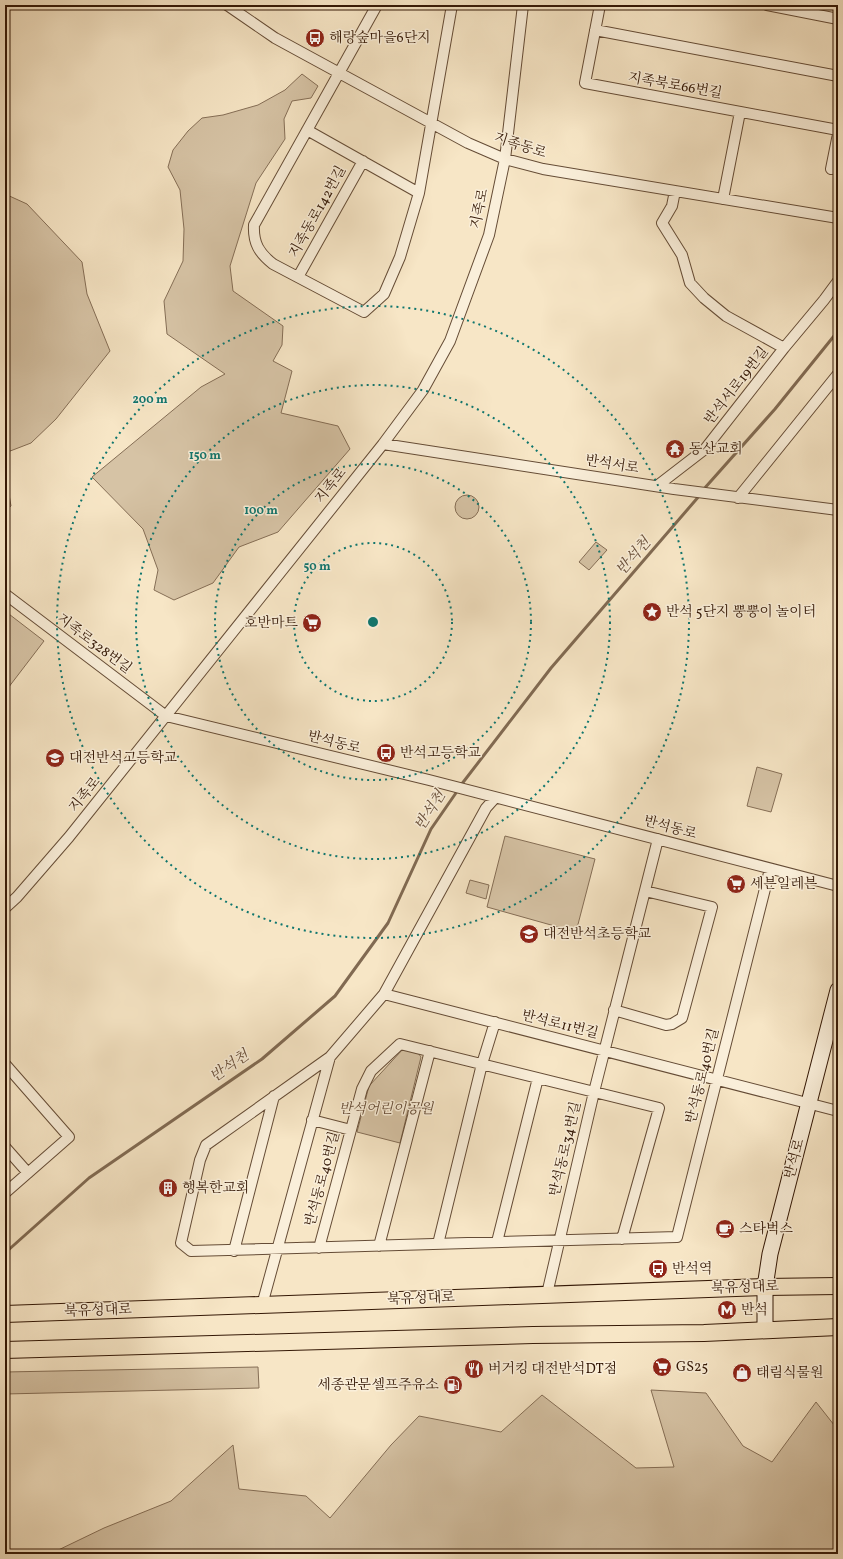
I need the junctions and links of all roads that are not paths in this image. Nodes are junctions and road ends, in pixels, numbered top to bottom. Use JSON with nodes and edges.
{"nodes":[{"id":1,"x":227,"y":5,"type":"edge"},
{"id":2,"x":377,"y":5,"type":"edge"},
{"id":3,"x":452,"y":5,"type":"edge"},
{"id":4,"x":523,"y":5,"type":"edge"},
{"id":5,"x":600,"y":5,"type":"edge"},
{"id":6,"x":767,"y":5,"type":"edge"},
{"id":7,"x":838,"y":19,"type":"edge"},
{"id":8,"x":595,"y":30,"type":"junction"},
{"id":9,"x":340,"y":74,"type":"junction"},
{"id":10,"x":838,"y":76,"type":"edge"},
{"id":11,"x":740,"y":112,"type":"junction"},
{"id":12,"x":432,"y":122,"type":"junction"},
{"id":13,"x":307,"y":130,"type":"junction"},
{"id":14,"x":838,"y":130,"type":"edge"},
{"id":15,"x":838,"y":134,"type":"edge"},
{"id":16,"x":505,"y":158,"type":"junction"},
{"id":17,"x":363,"y":161,"type":"junction"},
{"id":18,"x":831,"y":168,"type":"dead end"},
{"id":19,"x":675,"y":191,"type":"junction"},
{"id":20,"x":419,"y":193,"type":"junction"},
{"id":21,"x":723,"y":199,"type":"junction"},
{"id":22,"x":838,"y":218,"type":"edge"},
{"id":23,"x":298,"y":277,"type":"junction"},
{"id":24,"x":838,"y":281,"type":"edge"},
{"id":25,"x":784,"y":348,"type":"junction"},
{"id":26,"x":838,"y":374,"type":"edge"},
{"id":27,"x":382,"y":444,"type":"junction"},
{"id":28,"x":657,"y":486,"type":"junction"},
{"id":29,"x":734,"y":497,"type":"junction"},
{"id":30,"x":838,"y":510,"type":"edge"},
{"id":31,"x":5,"y":594,"type":"edge"},
{"id":32,"x":166,"y":716,"type":"junction"},
{"id":33,"x":495,"y":798,"type":"junction"},
{"id":34,"x":658,"y":840,"type":"junction"},
{"id":35,"x":770,"y":870,"type":"junction"},
{"id":36,"x":838,"y":886,"type":"edge"},
{"id":37,"x":645,"y":891,"type":"junction"},
{"id":38,"x":5,"y":908,"type":"edge"},
{"id":39,"x":838,"y":990,"type":"edge"},
{"id":40,"x":384,"y":994,"type":"junction"},
{"id":41,"x":614,"y":1010,"type":"junction"},
{"id":42,"x":495,"y":1022,"type":"junction"},
{"id":43,"x":430,"y":1051,"type":"junction"},
{"id":44,"x":605,"y":1051,"type":"junction"},
{"id":45,"x":330,"y":1057,"type":"junction"},
{"id":46,"x":5,"y":1064,"type":"edge"},
{"id":47,"x":482,"y":1064,"type":"junction"},
{"id":48,"x":538,"y":1078,"type":"junction"},
{"id":49,"x":717,"y":1080,"type":"junction"},
{"id":50,"x":594,"y":1092,"type":"junction"},
{"id":51,"x":274,"y":1096,"type":"junction"},
{"id":52,"x":810,"y":1104,"type":"junction"},
{"id":53,"x":838,"y":1111,"type":"edge"},
{"id":54,"x":312,"y":1120,"type":"junction"},
{"id":55,"x":351,"y":1130,"type":"junction"},
{"id":56,"x":5,"y":1147,"type":"edge"},
{"id":57,"x":28,"y":1173,"type":"junction"},
{"id":58,"x":5,"y":1193,"type":"edge"},
{"id":59,"x":622,"y":1239,"type":"junction"},
{"id":60,"x":497,"y":1242,"type":"junction"},
{"id":61,"x":558,"y":1242,"type":"junction"},
{"id":62,"x":438,"y":1244,"type":"junction"},
{"id":63,"x":379,"y":1246,"type":"junction"},
{"id":64,"x":319,"y":1248,"type":"junction"},
{"id":65,"x":276,"y":1250,"type":"junction"},
{"id":66,"x":234,"y":1251,"type":"junction"},
{"id":67,"x":838,"y":1286,"type":"edge"},
{"id":68,"x":765,"y":1287,"type":"junction"},
{"id":69,"x":547,"y":1294,"type":"junction"},
{"id":70,"x":262,"y":1305,"type":"junction"},
{"id":71,"x":5,"y":1314,"type":"edge"},
{"id":72,"x":838,"y":1327,"type":"edge"},
{"id":73,"x":765,"y":1330,"type":"junction"},
{"id":74,"x":5,"y":1350,"type":"edge"}],
"edges":[{"from":1,"to":9,"type":"street","name":"지족동로"},
{"from":2,"to":9,"type":"street","name":"지족동로142번길"},
{"from":3,"to":12,"type":"street","name":"지족동로142번길"},
{"from":4,"to":16,"type":"street","name":"지족로"},
{"from":5,"to":8,"type":"street","name":"지족북로66번길"},
{"from":6,"to":7,"type":"street"},
{"from":8,"to":10,"type":"street"},
{"from":8,"to":11,"type":"street","name":"지족북로66번길"},
{"from":9,"to":12,"type":"street","name":"지족동로"},
{"from":9,"to":13,"type":"street","name":"지족동로142번길"},
{"from":11,"to":14,"type":"street","name":"지족북로66번길"},
{"from":11,"to":21,"type":"street"},
{"from":12,"to":16,"type":"street","name":"지족동로"},
{"from":12,"to":20,"type":"street","name":"지족동로142번길"},
{"from":13,"to":17,"type":"street","name":"지족동로142번길"},
{"from":13,"to":23,"type":"street","name":"지족동로142번길"},
{"from":15,"to":18,"type":"street"},
{"from":16,"to":19,"type":"street","name":"지족동로"},
{"from":16,"to":27,"type":"street","name":"지족로"},
{"from":17,"to":20,"type":"street","name":"지족동로142번길"},
{"from":17,"to":23,"type":"street","name":"지족동로142번길"},
{"from":19,"to":21,"type":"street","name":"지족동로"},
{"from":19,"to":25,"type":"street","name":"반석서로19번길"},
{"from":20,"to":23,"type":"street","name":"지족동로142번길"},
{"from":21,"to":22,"type":"street","name":"지족동로"},
{"from":24,"to":25,"type":"street","name":"반석서로19번길"},
{"from":25,"to":28,"type":"street","name":"반석서로19번길"},
{"from":26,"to":29,"type":"street"},
{"from":27,"to":28,"type":"street","name":"반석서로"},
{"from":27,"to":32,"type":"street","name":"지족로"},
{"from":28,"to":29,"type":"street","name":"반석서로"},
{"from":29,"to":30,"type":"street","name":"반석서로"},
{"from":31,"to":32,"type":"street","name":"지족로328번길"},
{"from":32,"to":33,"type":"street","name":"반석동로"},
{"from":32,"to":38,"type":"street","name":"지족로"},
{"from":33,"to":34,"type":"street","name":"반석동로"},
{"from":33,"to":40,"type":"street"},
{"from":34,"to":35,"type":"street","name":"반석동로"},
{"from":34,"to":37,"type":"street","name":"반석동로34번길"},
{"from":35,"to":36,"type":"street","name":"반석동로"},
{"from":35,"to":49,"type":"street","name":"반석동로40번길"},
{"from":37,"to":41,"type":"street","name":"반석동로34번길"},
{"from":37,"to":41,"type":"street"},
{"from":39,"to":52,"type":"street","name":"반석로"},
{"from":40,"to":42,"type":"street","name":"반석로11번길"},
{"from":40,"to":45,"type":"street"},
{"from":41,"to":44,"type":"street","name":"반석동로34번길"},
{"from":42,"to":44,"type":"street","name":"반석로11번길"},
{"from":42,"to":47,"type":"street"},
{"from":43,"to":47,"type":"street","name":"반석동로40번길"},
{"from":43,"to":55,"type":"street","name":"반석동로40번길"},
{"from":43,"to":63,"type":"street"},
{"from":44,"to":49,"type":"street","name":"반석로11번길"},
{"from":44,"to":50,"type":"street","name":"반석동로34번길"},
{"from":45,"to":51,"type":"street"},
{"from":45,"to":54,"type":"street"},
{"from":46,"to":57,"type":"street"},
{"from":47,"to":48,"type":"street","name":"반석동로40번길"},
{"from":47,"to":62,"type":"street"},
{"from":48,"to":50,"type":"street","name":"반석동로40번길"},
{"from":48,"to":60,"type":"street"},
{"from":49,"to":52,"type":"street","name":"반석로11번길"},
{"from":49,"to":59,"type":"street","name":"반석동로40번길"},
{"from":50,"to":59,"type":"street","name":"반석동로40번길"},
{"from":50,"to":61,"type":"street","name":"반석동로34번길"},
{"from":51,"to":66,"type":"street"},
{"from":51,"to":66,"type":"street"},
{"from":52,"to":53,"type":"street","name":"반석로11번길"},
{"from":52,"to":68,"type":"street","name":"반석로"},
{"from":54,"to":55,"type":"street"},
{"from":54,"to":65,"type":"street"},
{"from":55,"to":64,"type":"street","name":"반석동로40번길"},
{"from":56,"to":57,"type":"street"},
{"from":57,"to":58,"type":"street"},
{"from":59,"to":61,"type":"street","name":"반석동로40번길"},
{"from":60,"to":61,"type":"street","name":"반석동로40번길"},
{"from":60,"to":62,"type":"street","name":"반석동로40번길"},
{"from":61,"to":69,"type":"street","name":"반석동로34번길"},
{"from":62,"to":63,"type":"street","name":"반석동로40번길"},
{"from":63,"to":64,"type":"street","name":"반석동로40번길"},
{"from":64,"to":65,"type":"street","name":"반석동로40번길"},
{"from":65,"to":66,"type":"street"},
{"from":65,"to":70,"type":"street"},
{"from":67,"to":68,"type":"main road","name":"북유성대로"},
{"from":68,"to":69,"type":"main road","name":"북유성대로"},
{"from":68,"to":73,"type":"street","name":"반석로"},
{"from":69,"to":70,"type":"main road","name":"북유성대로"},
{"from":70,"to":71,"type":"main road","name":"북유성대로"},
{"from":72,"to":73,"type":"main road"},
{"from":73,"to":74,"type":"main road"}]}
